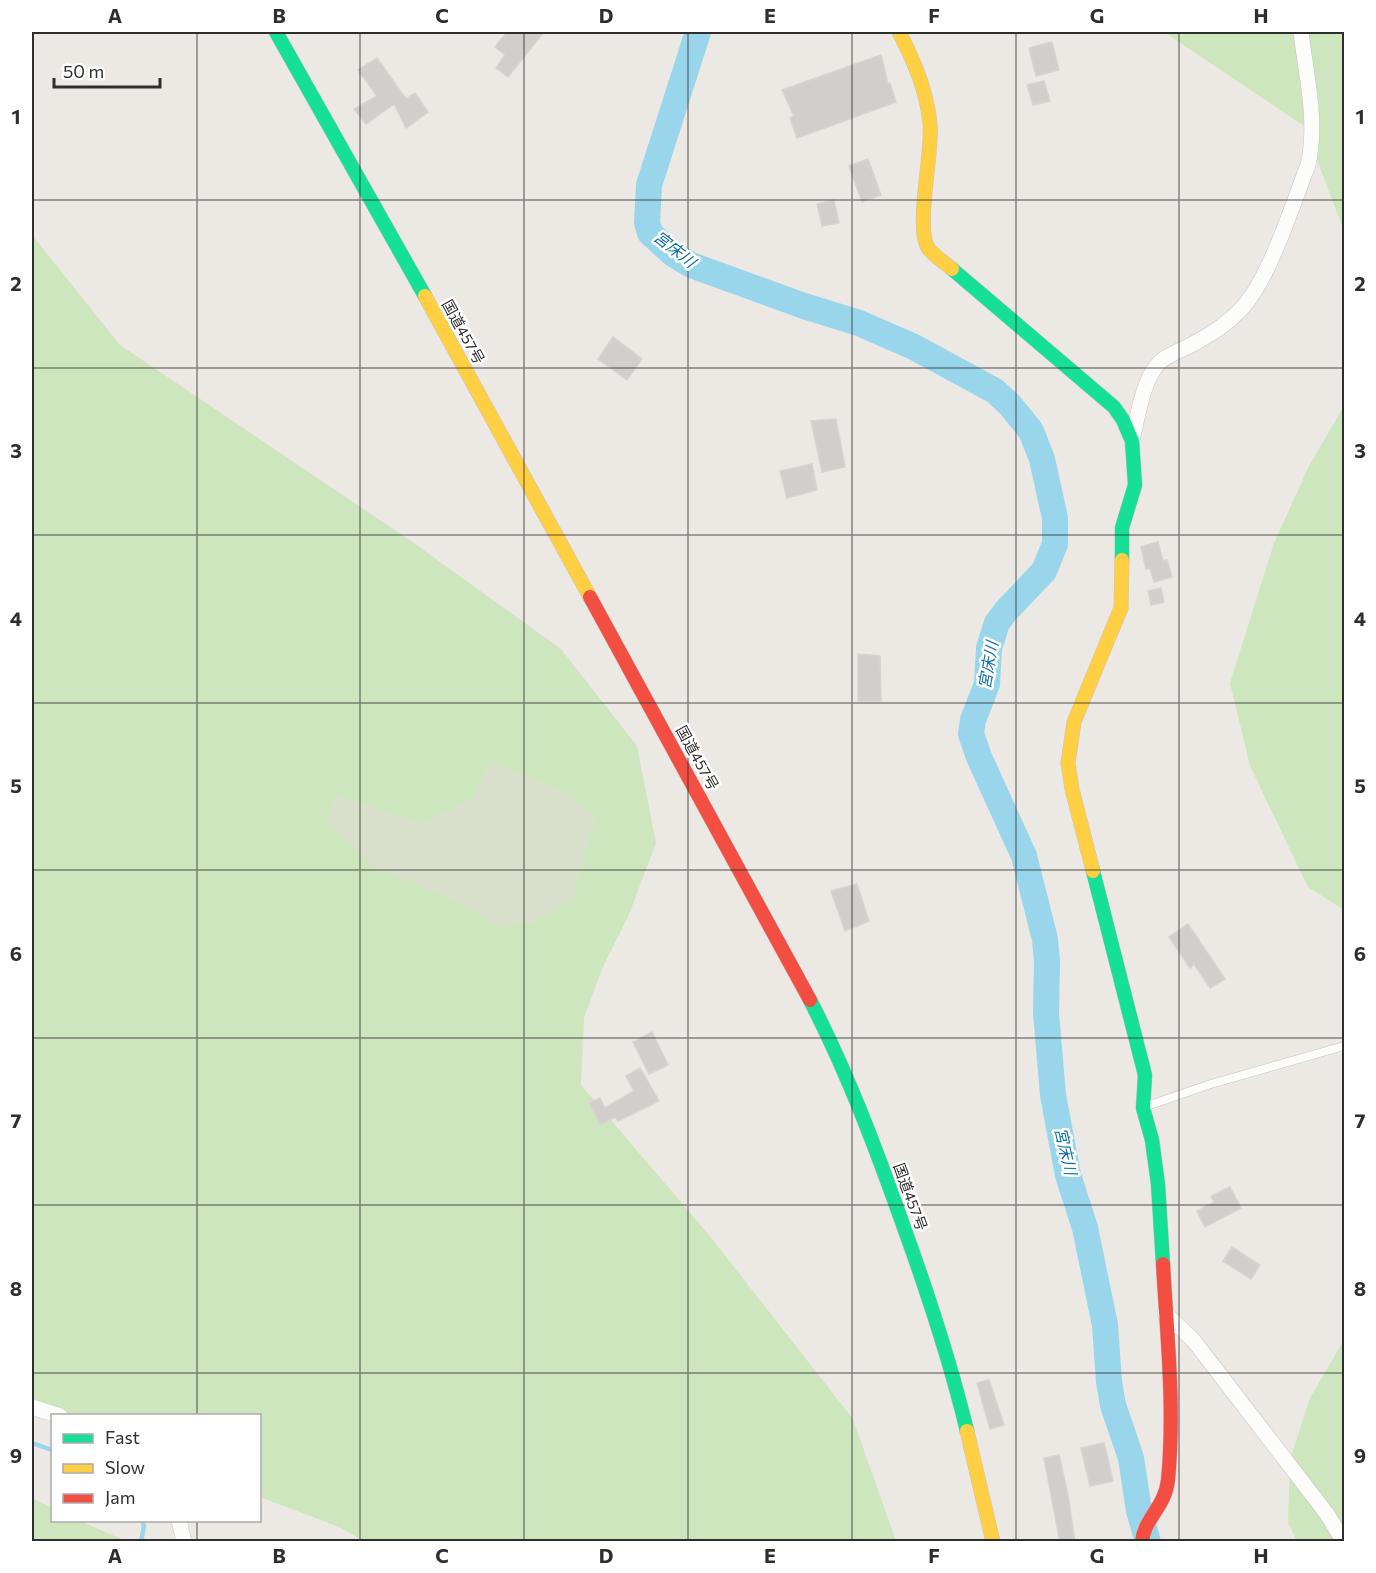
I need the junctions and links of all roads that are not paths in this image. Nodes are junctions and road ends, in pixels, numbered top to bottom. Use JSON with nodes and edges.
{"nodes":[{"id":1,"x":276,"y":32,"type":"edge"},
{"id":2,"x":899,"y":32,"type":"edge"},
{"id":3,"x":1302,"y":32,"type":"edge"},
{"id":4,"x":1132,"y":441,"type":"junction"},
{"id":5,"x":1344,"y":1046,"type":"edge"},
{"id":6,"x":1143,"y":1108,"type":"junction"},
{"id":7,"x":1165,"y":1313,"type":"junction"},
{"id":8,"x":32,"y":1407,"type":"edge"},
{"id":9,"x":54,"y":1414,"type":"edge"},
{"id":10,"x":178,"y":1522,"type":"edge"},
{"id":11,"x":1142,"y":1537,"type":"edge"},
{"id":12,"x":184,"y":1542,"type":"edge"},
{"id":13,"x":993,"y":1542,"type":"edge"},
{"id":14,"x":1344,"y":1542,"type":"edge"}],
"edges":[{"from":1,"to":13,"type":"main road","name":"国道457号"},
{"from":2,"to":4,"type":"main road"},
{"from":3,"to":4,"type":"street"},
{"from":4,"to":6,"type":"main road"},
{"from":5,"to":6,"type":"lane"},
{"from":6,"to":7,"type":"main road"},
{"from":7,"to":11,"type":"main road"},
{"from":7,"to":14,"type":"street"},
{"from":8,"to":9,"type":"street"},
{"from":10,"to":12,"type":"street"}]}
